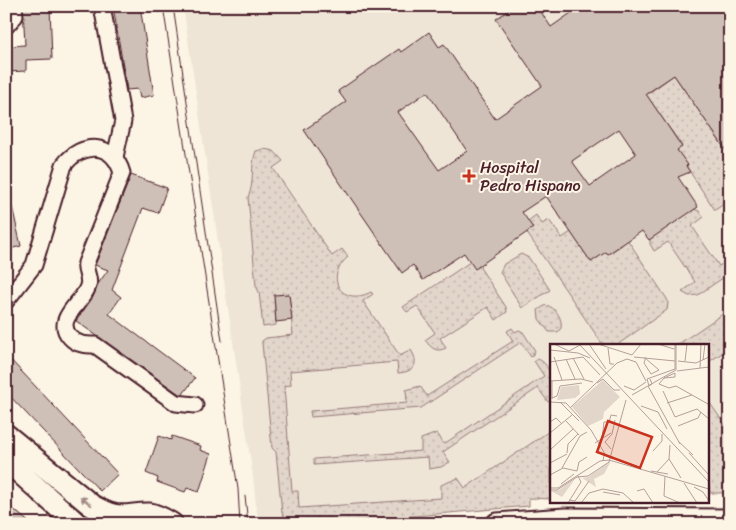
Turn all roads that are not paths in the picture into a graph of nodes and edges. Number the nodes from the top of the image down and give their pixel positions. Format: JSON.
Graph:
{"nodes":[{"id":1,"x":14,"y":6,"type":"edge"},
{"id":2,"x":102,"y":6,"type":"edge"},
{"id":3,"x":6,"y":26,"type":"edge"},
{"id":4,"x":115,"y":157,"type":"junction"},
{"id":5,"x":6,"y":302,"type":"edge"},
{"id":6,"x":195,"y":405,"type":"dead end"},
{"id":7,"x":6,"y":435,"type":"edge"},
{"id":8,"x":6,"y":460,"type":"edge"},
{"id":9,"x":123,"y":520,"type":"edge"},
{"id":10,"x":730,"y":520,"type":"edge"},
{"id":11,"x":77,"y":524,"type":"edge"},
{"id":12,"x":172,"y":524,"type":"edge"},
{"id":13,"x":497,"y":524,"type":"edge"}],
"edges":[{"from":1,"to":3,"type":"street"},
{"from":2,"to":4,"type":"street"},
{"from":4,"to":5,"type":"street"},
{"from":4,"to":6,"type":"street"},
{"from":9,"to":7,"type":"main road","one_way":true},
{"from":8,"to":11,"type":"main road"},
{"from":9,"to":12,"type":"main road"},
{"from":10,"to":13,"type":"main road"}]}
